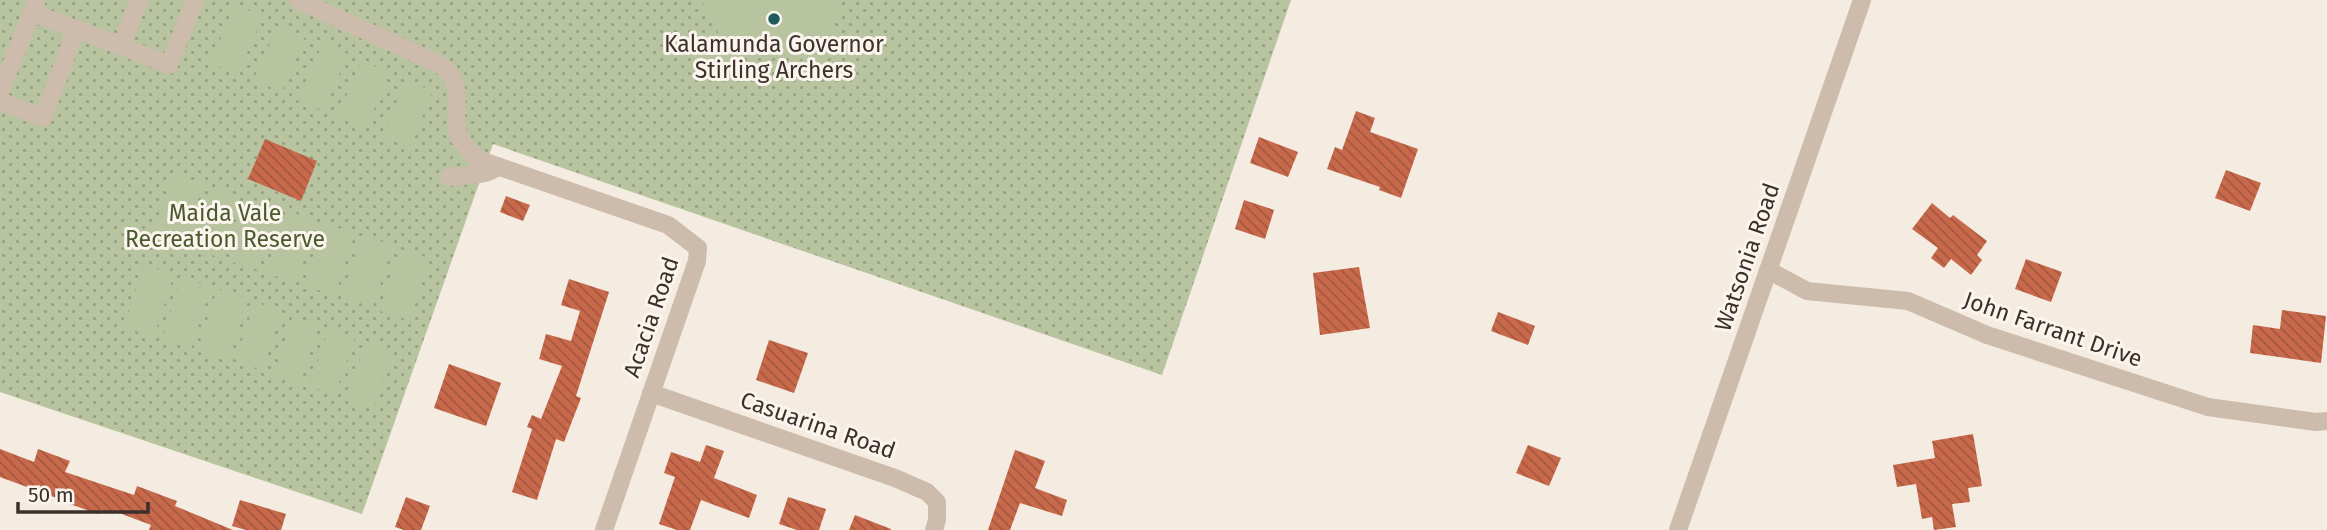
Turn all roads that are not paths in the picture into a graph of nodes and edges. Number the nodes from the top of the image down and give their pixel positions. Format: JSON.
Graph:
{"nodes":[{"id":1,"x":139,"y":0,"type":"edge"},
{"id":2,"x":195,"y":0,"type":"edge"},
{"id":3,"x":298,"y":0,"type":"edge"},
{"id":4,"x":1862,"y":0,"type":"edge"},
{"id":5,"x":35,"y":6,"type":"edge"},
{"id":6,"x":76,"y":29,"type":"junction"},
{"id":7,"x":121,"y":46,"type":"junction"},
{"id":8,"x":0,"y":92,"type":"edge"},
{"id":9,"x":0,"y":102,"type":"edge"},
{"id":10,"x":497,"y":166,"type":"junction"},
{"id":11,"x":449,"y":177,"type":"dead end"},
{"id":12,"x":1768,"y":270,"type":"junction"},
{"id":13,"x":651,"y":393,"type":"junction"},
{"id":14,"x":2327,"y":421,"type":"edge"},
{"id":15,"x":604,"y":530,"type":"edge"},
{"id":16,"x":934,"y":530,"type":"edge"},
{"id":17,"x":1678,"y":530,"type":"edge"}],
"edges":[{"from":1,"to":7,"type":"street"},
{"from":2,"to":7,"type":"street"},
{"from":3,"to":10,"type":"street"},
{"from":4,"to":12,"type":"street","name":"Watsonia Road"},
{"from":5,"to":6,"type":"street"},
{"from":5,"to":8,"type":"street"},
{"from":6,"to":7,"type":"street"},
{"from":6,"to":9,"type":"street"},
{"from":10,"to":11,"type":"street"},
{"from":10,"to":13,"type":"street","name":"Acacia Road"},
{"from":12,"to":14,"type":"street","name":"John Farrant Drive"},
{"from":12,"to":17,"type":"street","name":"Watsonia Road"},
{"from":13,"to":15,"type":"street","name":"Acacia Road"},
{"from":13,"to":16,"type":"street","name":"Casuarina Road"}]}
